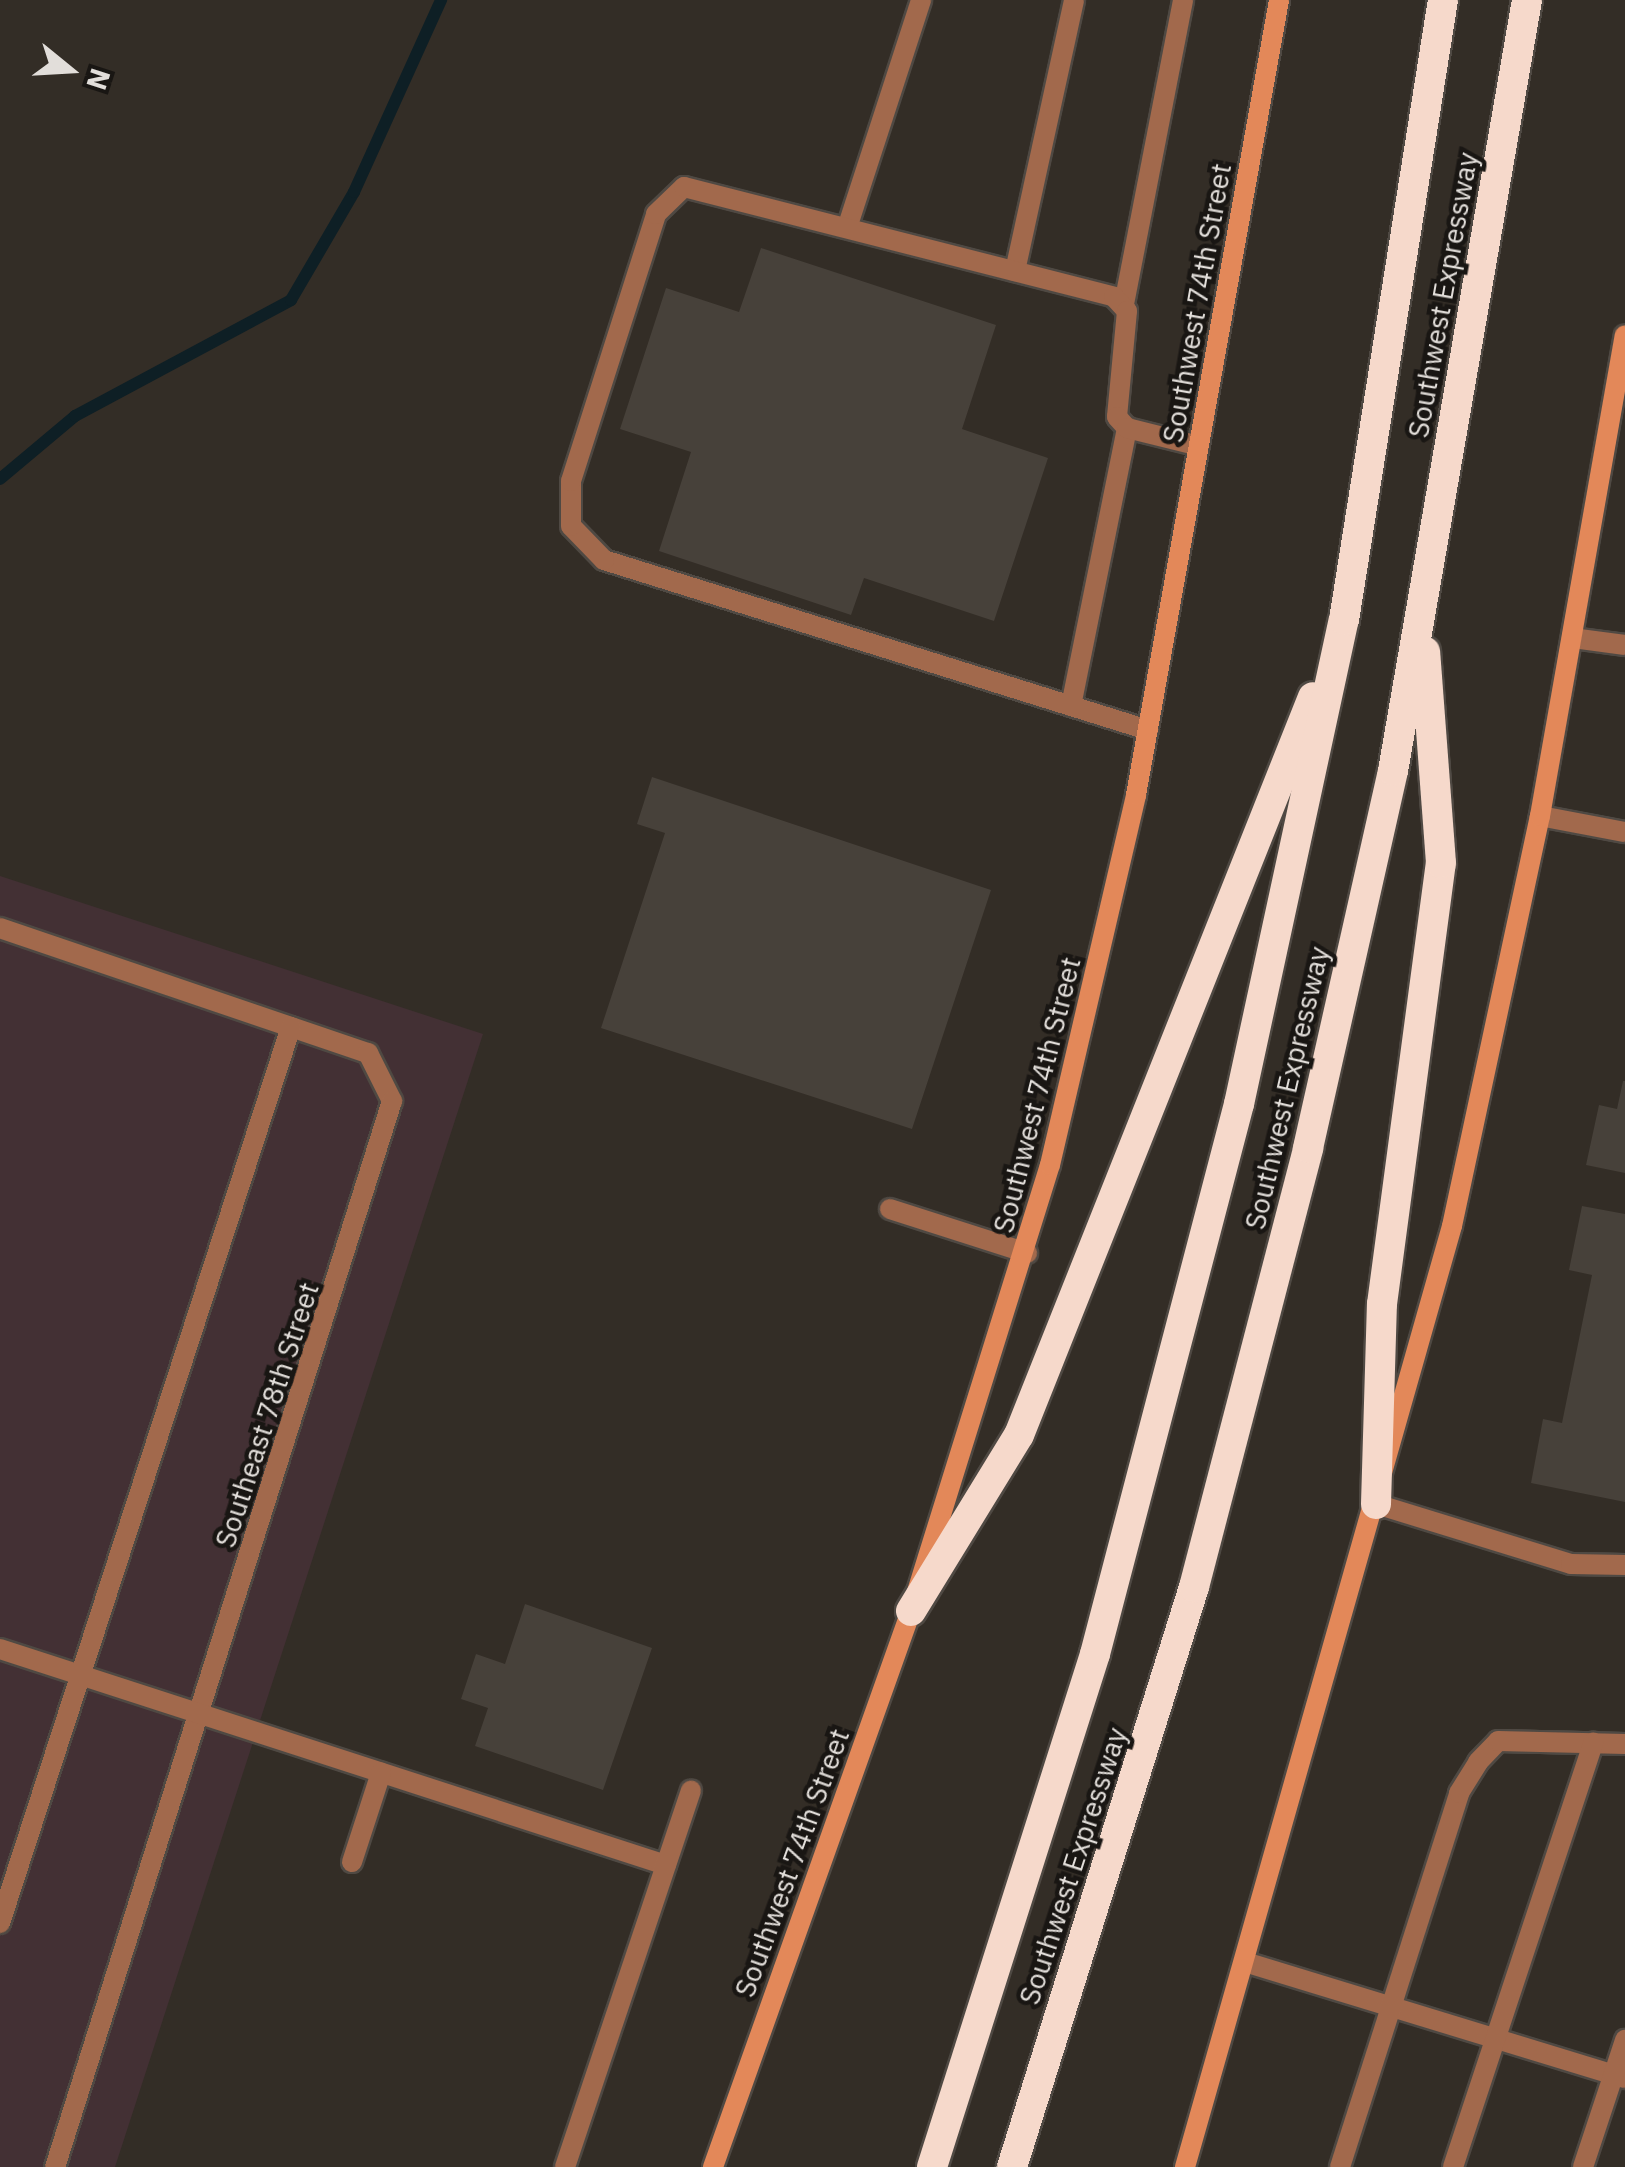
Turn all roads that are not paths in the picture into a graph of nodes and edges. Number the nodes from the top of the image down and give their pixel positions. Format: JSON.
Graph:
{"nodes":[{"id":1,"x":921,"y":0,"type":"edge"},
{"id":2,"x":1074,"y":0,"type":"edge"},
{"id":3,"x":1183,"y":0,"type":"edge"},
{"id":4,"x":1280,"y":0,"type":"edge"},
{"id":5,"x":1443,"y":0,"type":"edge"},
{"id":6,"x":1527,"y":0,"type":"edge"},
{"id":7,"x":848,"y":225,"type":"junction"},
{"id":8,"x":1015,"y":271,"type":"junction"},
{"id":9,"x":1124,"y":304,"type":"junction"},
{"id":10,"x":1625,"y":334,"type":"edge"},
{"id":11,"x":1127,"y":428,"type":"junction"},
{"id":12,"x":1199,"y":446,"type":"junction"},
{"id":13,"x":1422,"y":606,"type":"junction"},
{"id":14,"x":1344,"y":620,"type":"junction"},
{"id":15,"x":1572,"y":638,"type":"junction"},
{"id":16,"x":1625,"y":644,"type":"edge"},
{"id":17,"x":1071,"y":706,"type":"junction"},
{"id":18,"x":1148,"y":730,"type":"junction"},
{"id":19,"x":1540,"y":816,"type":"junction"},
{"id":20,"x":1625,"y":832,"type":"edge"},
{"id":21,"x":0,"y":928,"type":"edge"},
{"id":22,"x":291,"y":1027,"type":"junction"},
{"id":23,"x":890,"y":1209,"type":"dead end"},
{"id":24,"x":1027,"y":1253,"type":"junction"},
{"id":25,"x":1376,"y":1504,"type":"junction"},
{"id":26,"x":1625,"y":1565,"type":"edge"},
{"id":27,"x":911,"y":1610,"type":"junction"},
{"id":28,"x":0,"y":1649,"type":"edge"},
{"id":29,"x":79,"y":1675,"type":"junction"},
{"id":30,"x":200,"y":1714,"type":"junction"},
{"id":31,"x":1593,"y":1743,"type":"junction"},
{"id":32,"x":1625,"y":1744,"type":"edge"},
{"id":33,"x":381,"y":1773,"type":"junction"},
{"id":34,"x":691,"y":1791,"type":"dead end"},
{"id":35,"x":352,"y":1862,"type":"dead end"},
{"id":36,"x":666,"y":1865,"type":"junction"},
{"id":37,"x":0,"y":1923,"type":"edge"},
{"id":38,"x":1244,"y":1962,"type":"junction"},
{"id":39,"x":1394,"y":2007,"type":"junction"},
{"id":40,"x":1497,"y":2038,"type":"junction"},
{"id":41,"x":1625,"y":2040,"type":"edge"},
{"id":42,"x":1620,"y":2073,"type":"edge"},
{"id":43,"x":55,"y":2167,"type":"edge"},
{"id":44,"x":565,"y":2167,"type":"edge"},
{"id":45,"x":713,"y":2167,"type":"edge"},
{"id":46,"x":932,"y":2167,"type":"edge"},
{"id":47,"x":1012,"y":2167,"type":"edge"},
{"id":48,"x":1186,"y":2167,"type":"edge"},
{"id":49,"x":1340,"y":2167,"type":"edge"},
{"id":50,"x":1453,"y":2167,"type":"edge"},
{"id":51,"x":1583,"y":2167,"type":"edge"}],
"edges":[{"from":1,"to":7,"type":"lane"},
{"from":2,"to":8,"type":"lane"},
{"from":3,"to":9,"type":"lane"},
{"from":4,"to":12,"type":"main road","name":"Southwest 74th Street"},
{"from":5,"to":14,"type":"highway","name":"Southwest Expressway"},
{"from":6,"to":13,"type":"highway","name":"Southwest Expressway"},
{"from":7,"to":8,"type":"lane"},
{"from":7,"to":17,"type":"lane"},
{"from":8,"to":9,"type":"lane"},
{"from":9,"to":11,"type":"lane"},
{"from":10,"to":15,"type":"main road"},
{"from":11,"to":12,"type":"lane"},
{"from":11,"to":17,"type":"lane"},
{"from":12,"to":18,"type":"main road","name":"Southwest 74th Street"},
{"from":13,"to":25,"type":"highway"},
{"from":13,"to":47,"type":"highway","name":"Southwest Expressway"},
{"from":14,"to":27,"type":"highway"},
{"from":14,"to":46,"type":"highway","name":"Southwest Expressway"},
{"from":15,"to":16,"type":"lane"},
{"from":15,"to":19,"type":"main road"},
{"from":17,"to":18,"type":"lane"},
{"from":18,"to":24,"type":"main road","name":"Southwest 74th Street"},
{"from":19,"to":20,"type":"lane"},
{"from":19,"to":25,"type":"main road"},
{"from":21,"to":22,"type":"lane","name":"Southeast 78th Street"},
{"from":22,"to":29,"type":"lane"},
{"from":22,"to":30,"type":"lane","name":"Southeast 78th Street"},
{"from":23,"to":24,"type":"lane"},
{"from":24,"to":27,"type":"main road","name":"Southwest 74th Street"},
{"from":25,"to":26,"type":"lane"},
{"from":25,"to":38,"type":"main road"},
{"from":27,"to":45,"type":"main road","name":"Southwest 74th Street"},
{"from":28,"to":29,"type":"lane"},
{"from":29,"to":30,"type":"lane"},
{"from":29,"to":37,"type":"lane"},
{"from":30,"to":33,"type":"lane"},
{"from":30,"to":43,"type":"lane","name":"Southeast 78th Street"},
{"from":31,"to":32,"type":"lane"},
{"from":31,"to":39,"type":"lane"},
{"from":31,"to":40,"type":"lane"},
{"from":33,"to":35,"type":"lane"},
{"from":33,"to":36,"type":"lane"},
{"from":34,"to":36,"type":"lane"},
{"from":36,"to":44,"type":"lane"},
{"from":38,"to":39,"type":"lane"},
{"from":38,"to":48,"type":"main road"},
{"from":39,"to":40,"type":"lane"},
{"from":39,"to":49,"type":"lane"},
{"from":40,"to":42,"type":"lane"},
{"from":40,"to":50,"type":"lane"},
{"from":41,"to":42,"type":"lane"},
{"from":42,"to":51,"type":"lane"}]}
